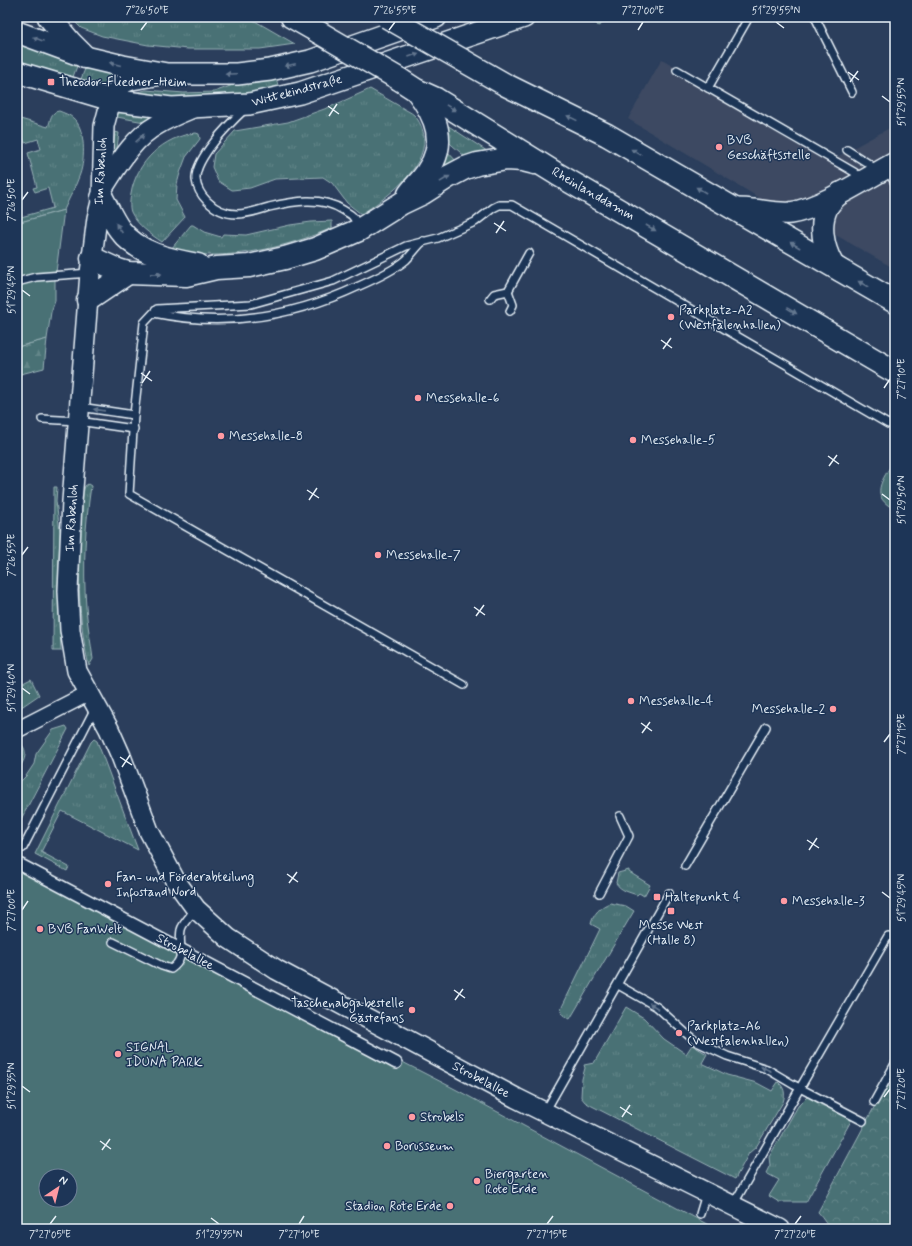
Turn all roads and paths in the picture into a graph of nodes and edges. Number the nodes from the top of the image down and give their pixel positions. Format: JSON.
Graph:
{"nodes":[{"id":1,"x":49,"y":17,"type":"edge"},
{"id":2,"x":292,"y":17,"type":"edge"},
{"id":3,"x":387,"y":17,"type":"edge"},
{"id":4,"x":436,"y":17,"type":"edge"},
{"id":5,"x":524,"y":17,"type":"edge"},
{"id":6,"x":749,"y":17,"type":"edge"},
{"id":7,"x":815,"y":17,"type":"edge"},
{"id":8,"x":17,"y":32,"type":"edge"},
{"id":9,"x":85,"y":57,"type":"junction"},
{"id":10,"x":677,"y":70,"type":"dead end"},
{"id":11,"x":18,"y":72,"type":"edge"},
{"id":12,"x":167,"y":74,"type":"junction"},
{"id":13,"x":408,"y":84,"type":"junction"},
{"id":14,"x":708,"y":88,"type":"junction"},
{"id":15,"x":852,"y":92,"type":"dead end"},
{"id":16,"x":111,"y":100,"type":"junction"},
{"id":17,"x":249,"y":104,"type":"junction"},
{"id":18,"x":193,"y":108,"type":"junction"},
{"id":19,"x":847,"y":150,"type":"dead end"},
{"id":20,"x":550,"y":169,"type":"junction"},
{"id":21,"x":883,"y":173,"type":"edge"},
{"id":22,"x":102,"y":193,"type":"junction"},
{"id":23,"x":840,"y":193,"type":"junction"},
{"id":24,"x":402,"y":203,"type":"junction"},
{"id":25,"x":734,"y":209,"type":"junction"},
{"id":26,"x":359,"y":230,"type":"junction"},
{"id":27,"x":423,"y":242,"type":"junction"},
{"id":28,"x":529,"y":253,"type":"dead end"},
{"id":29,"x":169,"y":260,"type":"junction"},
{"id":30,"x":91,"y":265,"type":"junction"},
{"id":31,"x":216,"y":268,"type":"junction"},
{"id":32,"x":841,"y":271,"type":"junction"},
{"id":33,"x":128,"y":273,"type":"junction"},
{"id":34,"x":17,"y":282,"type":"edge"},
{"id":35,"x":508,"y":291,"type":"junction"},
{"id":36,"x":490,"y":299,"type":"dead end"},
{"id":37,"x":88,"y":300,"type":"junction"},
{"id":38,"x":895,"y":302,"type":"edge"},
{"id":39,"x":510,"y":311,"type":"dead end"},
{"id":40,"x":154,"y":312,"type":"junction"},
{"id":41,"x":895,"y":372,"type":"edge"},
{"id":42,"x":79,"y":414,"type":"junction"},
{"id":43,"x":134,"y":415,"type":"junction"},
{"id":44,"x":42,"y":419,"type":"dead end"},
{"id":45,"x":895,"y":423,"type":"edge"},
{"id":46,"x":134,"y":429,"type":"junction"},
{"id":47,"x":464,"y":685,"type":"dead end"},
{"id":48,"x":92,"y":700,"type":"junction"},
{"id":49,"x":766,"y":727,"type":"dead end"},
{"id":50,"x":17,"y":730,"type":"edge"},
{"id":51,"x":620,"y":816,"type":"dead end"},
{"id":52,"x":23,"y":848,"type":"dead end"},
{"id":53,"x":17,"y":863,"type":"edge"},
{"id":54,"x":685,"y":866,"type":"dead end"},
{"id":55,"x":599,"y":893,"type":"dead end"},
{"id":56,"x":669,"y":893,"type":"dead end"},
{"id":57,"x":196,"y":909,"type":"junction"},
{"id":58,"x":895,"y":937,"type":"edge"},
{"id":59,"x":113,"y":942,"type":"dead end"},
{"id":60,"x":181,"y":950,"type":"junction"},
{"id":61,"x":618,"y":985,"type":"junction"},
{"id":62,"x":396,"y":1063,"type":"dead end"},
{"id":63,"x":895,"y":1064,"type":"edge"},
{"id":64,"x":892,"y":1075,"type":"edge"},
{"id":65,"x":800,"y":1088,"type":"junction"},
{"id":66,"x":874,"y":1102,"type":"dead end"},
{"id":67,"x":544,"y":1113,"type":"junction"},
{"id":68,"x":863,"y":1121,"type":"dead end"},
{"id":69,"x":707,"y":1192,"type":"junction"},
{"id":70,"x":733,"y":1205,"type":"junction"},
{"id":71,"x":700,"y":1214,"type":"dead end"},
{"id":72,"x":780,"y":1229,"type":"edge"}],
"edges":[{"from":1,"to":9,"type":"main road"},
{"from":2,"to":13,"type":"main road","name":"Rheinlanddamm","bridge":true},
{"from":25,"to":3,"type":"main road","one_way":true,"bridge":true},
{"from":4,"to":12,"type":"main road","name":"Wittekindstraße","one_way":true},
{"from":17,"to":5,"type":"main road","name":"Wittekindstraße","one_way":true},
{"from":6,"to":14,"type":"lane"},
{"from":7,"to":15,"type":"lane"},
{"from":9,"to":8,"type":"main road","name":"Wittekindstraße","one_way":true},
{"from":12,"to":9,"type":"main road","name":"Wittekindstraße","one_way":true},
{"from":10,"to":14,"type":"lane"},
{"from":11,"to":16,"type":"main road","name":"Wittekindstraße"},
{"from":12,"to":16,"type":"street","name":"Im Rabenloh"},
{"from":13,"to":20,"type":"main road","name":"Rheinlanddamm","one_way":true},
{"from":13,"to":24,"type":"main road"},
{"from":14,"to":21,"type":"lane"},
{"from":16,"to":18,"type":"main road","name":"Wittekindstraße"},
{"from":16,"to":22,"type":"street","name":"Im Rabenloh"},
{"from":17,"to":18,"type":"main road","name":"Wittekindstraße"},
{"from":17,"to":26,"type":"lane"},
{"from":22,"to":18,"type":"street","one_way":true},
{"from":19,"to":21,"type":"lane"},
{"from":24,"to":20,"type":"main road","one_way":true},
{"from":20,"to":41,"type":"main road","name":"Rheinlanddamm","one_way":true},
{"from":21,"to":23,"type":"main road"},
{"from":29,"to":22,"type":"main road","one_way":true},
{"from":22,"to":30,"type":"street","name":"Im Rabenloh"},
{"from":23,"to":25,"type":"main road"},
{"from":23,"to":32,"type":"main road"},
{"from":24,"to":26,"type":"main road"},
{"from":32,"to":25,"type":"main road","one_way":true},
{"from":26,"to":31,"type":"main road"},
{"from":27,"to":40,"type":"lane"},
{"from":27,"to":40,"type":"lane"},
{"from":27,"to":45,"type":"lane"},
{"from":28,"to":35,"type":"lane"},
{"from":29,"to":30,"type":"main road"},
{"from":29,"to":31,"type":"main road"},
{"from":30,"to":33,"type":"main road"},
{"from":30,"to":34,"type":"lane"},
{"from":30,"to":37,"type":"street","name":"Im Rabenloh"},
{"from":33,"to":31,"type":"main road","one_way":true},
{"from":38,"to":32,"type":"main road","one_way":true},
{"from":33,"to":37,"type":"main road"},
{"from":35,"to":36,"type":"lane"},
{"from":35,"to":39,"type":"lane"},
{"from":37,"to":42,"type":"street","name":"Im Rabenloh"},
{"from":40,"to":43,"type":"lane"},
{"from":43,"to":42,"type":"lane","one_way":true},
{"from":42,"to":44,"type":"lane"},
{"from":42,"to":46,"type":"lane"},
{"from":42,"to":48,"type":"street","name":"Im Rabenloh"},
{"from":43,"to":46,"type":"lane"},
{"from":46,"to":47,"type":"lane"},
{"from":48,"to":50,"type":"street"},
{"from":48,"to":52,"type":"lane"},
{"from":48,"to":57,"type":"street","name":"Im Rabenloh"},
{"from":49,"to":54,"type":"lane"},
{"from":51,"to":55,"type":"lane"},
{"from":53,"to":60,"type":"street","name":"Strobelallee"},
{"from":56,"to":61,"type":"lane"},
{"from":57,"to":60,"type":"lane"},
{"from":57,"to":67,"type":"street","name":"Strobelallee"},
{"from":58,"to":65,"type":"lane"},
{"from":59,"to":60,"type":"lane"},
{"from":60,"to":62,"type":"street","name":"Strobelallee"},
{"from":65,"to":61,"type":"lane","one_way":true},
{"from":61,"to":67,"type":"lane"},
{"from":63,"to":64,"type":"lane"},
{"from":64,"to":66,"type":"lane"},
{"from":65,"to":68,"type":"lane"},
{"from":65,"to":70,"type":"lane"},
{"from":67,"to":69,"type":"street","name":"Strobelallee"},
{"from":69,"to":70,"type":"street","name":"Strobelallee"},
{"from":69,"to":71,"type":"lane"},
{"from":70,"to":72,"type":"street","name":"Strobelallee"}]}
